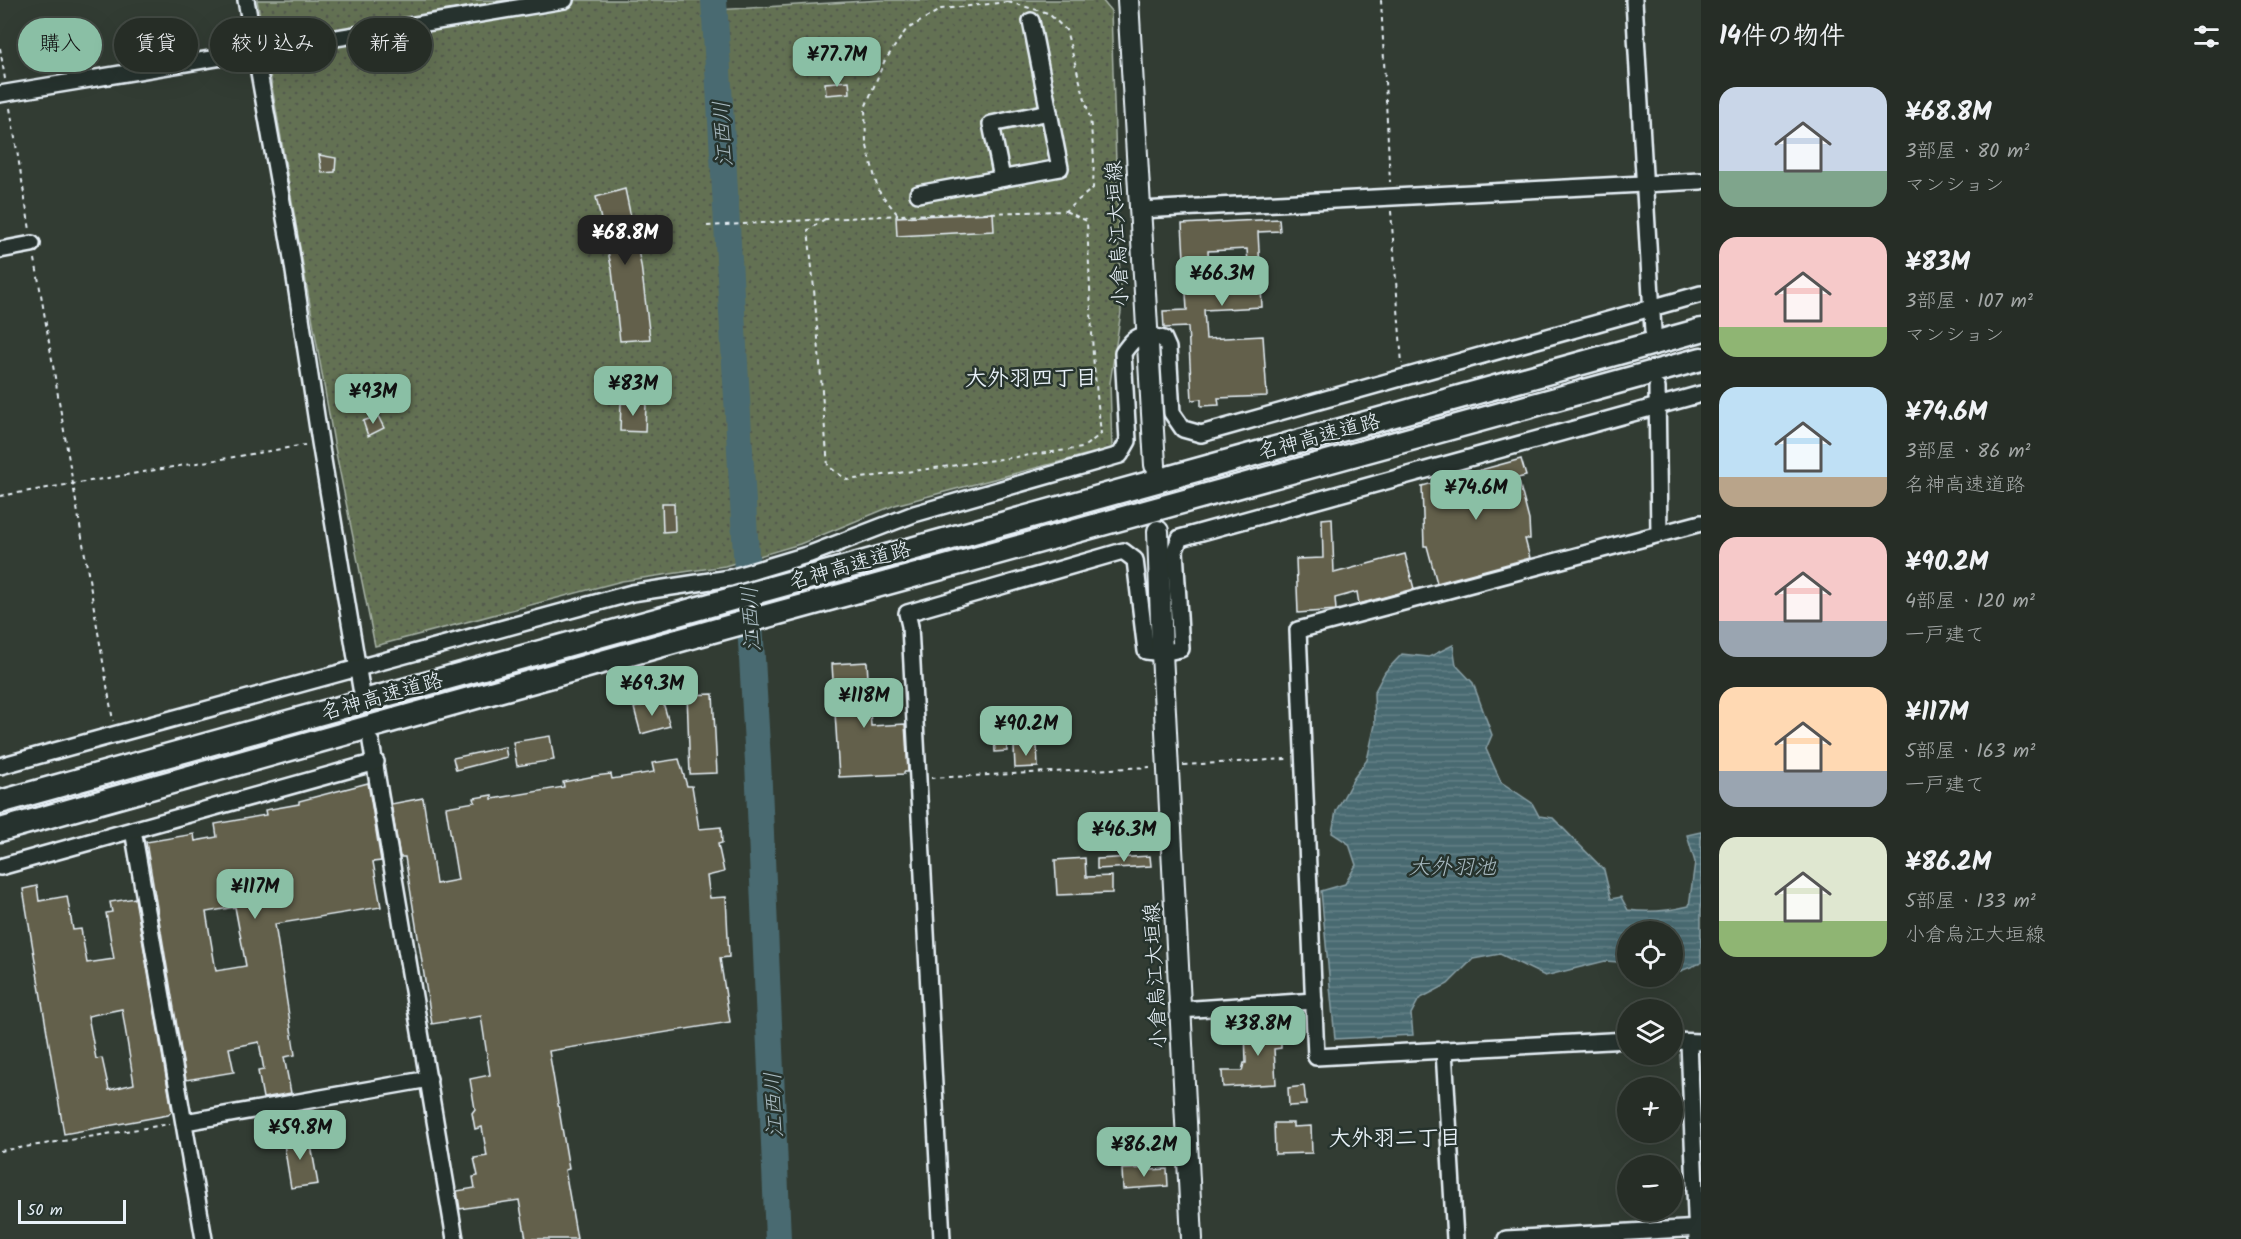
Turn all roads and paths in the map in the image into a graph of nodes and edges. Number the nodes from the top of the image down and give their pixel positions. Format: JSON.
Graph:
{"nodes":[{"id":1,"x":246,"y":0,"type":"edge"},
{"id":2,"x":565,"y":0,"type":"edge"},
{"id":3,"x":1128,"y":0,"type":"edge"},
{"id":4,"x":1634,"y":0,"type":"edge"},
{"id":5,"x":249,"y":18,"type":"edge"},
{"id":6,"x":1031,"y":21,"type":"dead end"},
{"id":7,"x":336,"y":38,"type":"edge"},
{"id":8,"x":0,"y":48,"type":"edge"},
{"id":9,"x":210,"y":59,"type":"edge"},
{"id":10,"x":259,"y":72,"type":"edge"},
{"id":11,"x":4,"y":93,"type":"edge"},
{"id":12,"x":1049,"y":112,"type":"junction"},
{"id":13,"x":1002,"y":178,"type":"junction"},
{"id":14,"x":1701,"y":181,"type":"edge"},
{"id":15,"x":1644,"y":185,"type":"junction"},
{"id":16,"x":918,"y":194,"type":"dead end"},
{"id":17,"x":1140,"y":210,"type":"junction"},
{"id":18,"x":1065,"y":211,"type":"dead end"},
{"id":19,"x":898,"y":215,"type":"dead end"},
{"id":20,"x":825,"y":219,"type":"junction"},
{"id":21,"x":707,"y":226,"type":"dead end"},
{"id":22,"x":32,"y":244,"type":"junction"},
{"id":23,"x":0,"y":250,"type":"edge"},
{"id":24,"x":1701,"y":294,"type":"edge"},
{"id":25,"x":1650,"y":310,"type":"junction"},
{"id":26,"x":1701,"y":330,"type":"edge"},
{"id":27,"x":1653,"y":331,"type":"dead end"},
{"id":28,"x":1146,"y":334,"type":"junction"},
{"id":29,"x":1701,"y":359,"type":"edge"},
{"id":30,"x":1657,"y":388,"type":"dead end"},
{"id":31,"x":1701,"y":394,"type":"edge"},
{"id":32,"x":1657,"y":406,"type":"junction"},
{"id":33,"x":320,"y":442,"type":"junction"},
{"id":34,"x":1155,"y":465,"type":"dead end"},
{"id":35,"x":72,"y":484,"type":"junction"},
{"id":36,"x":0,"y":496,"type":"edge"},
{"id":37,"x":1701,"y":523,"type":"edge"},
{"id":38,"x":1158,"y":531,"type":"dead end"},
{"id":39,"x":1659,"y":534,"type":"junction"},
{"id":40,"x":815,"y":564,"type":"junction"},
{"id":41,"x":1162,"y":653,"type":"junction"},
{"id":42,"x":359,"y":669,"type":"junction"},
{"id":43,"x":361,"y":688,"type":"dead end"},
{"id":44,"x":116,"y":735,"type":"junction"},
{"id":45,"x":371,"y":742,"type":"dead end"},
{"id":46,"x":1304,"y":758,"type":"junction"},
{"id":47,"x":376,"y":762,"type":"junction"},
{"id":48,"x":0,"y":766,"type":"edge"},
{"id":49,"x":1168,"y":766,"type":"junction"},
{"id":50,"x":920,"y":779,"type":"junction"},
{"id":51,"x":0,"y":802,"type":"edge"},
{"id":52,"x":0,"y":830,"type":"edge"},
{"id":53,"x":133,"y":830,"type":"junction"},
{"id":54,"x":0,"y":867,"type":"edge"},
{"id":55,"x":1314,"y":1001,"type":"junction"},
{"id":56,"x":1180,"y":1010,"type":"junction"},
{"id":57,"x":1617,"y":1041,"type":"edge"},
{"id":58,"x":1695,"y":1042,"type":"edge"},
{"id":59,"x":1444,"y":1050,"type":"junction"},
{"id":60,"x":429,"y":1079,"type":"junction"},
{"id":61,"x":185,"y":1122,"type":"junction"},
{"id":62,"x":0,"y":1151,"type":"edge"},
{"id":63,"x":1698,"y":1232,"type":"edge"},
{"id":64,"x":204,"y":1239,"type":"edge"},
{"id":65,"x":456,"y":1239,"type":"edge"},
{"id":66,"x":942,"y":1239,"type":"edge"},
{"id":67,"x":1192,"y":1239,"type":"edge"},
{"id":68,"x":1455,"y":1239,"type":"edge"},
{"id":69,"x":1506,"y":1239,"type":"edge"}],
"edges":[{"from":1,"to":5,"type":"street"},
{"from":2,"to":7,"type":"street"},
{"from":3,"to":17,"type":"main road","name":"小倉烏江大垣線"},
{"from":4,"to":15,"type":"street"},
{"from":6,"to":12,"type":"street"},
{"from":8,"to":11,"type":"path"},
{"from":9,"to":11,"type":"street"},
{"from":10,"to":33,"type":"street"},
{"from":11,"to":22,"type":"path"},
{"from":12,"to":13,"type":"street"},
{"from":12,"to":13,"type":"street"},
{"from":13,"to":16,"type":"street"},
{"from":14,"to":15,"type":"street"},
{"from":15,"to":17,"type":"street"},
{"from":15,"to":25,"type":"street"},
{"from":17,"to":28,"type":"main road","name":"小倉烏江大垣線"},
{"from":18,"to":20,"type":"path"},
{"from":19,"to":20,"type":"path"},
{"from":20,"to":21,"type":"path"},
{"from":22,"to":23,"type":"street"},
{"from":22,"to":35,"type":"path"},
{"from":24,"to":25,"type":"street"},
{"from":25,"to":27,"type":"street"},
{"from":25,"to":28,"type":"street"},
{"from":26,"to":40,"type":"highway","name":"名神高速道路"},
{"from":28,"to":34,"type":"main road","name":"小倉烏江大垣線"},
{"from":28,"to":40,"type":"street"},
{"from":29,"to":52,"type":"highway","name":"名神高速道路"},
{"from":30,"to":32,"type":"street"},
{"from":31,"to":32,"type":"street"},
{"from":32,"to":39,"type":"street"},
{"from":32,"to":41,"type":"street"},
{"from":33,"to":35,"type":"path"},
{"from":33,"to":42,"type":"street"},
{"from":35,"to":36,"type":"path"},
{"from":35,"to":44,"type":"path"},
{"from":37,"to":39,"type":"street"},
{"from":38,"to":41,"type":"main road","name":"小倉烏江大垣線"},
{"from":39,"to":46,"type":"street"},
{"from":40,"to":42,"type":"street"},
{"from":40,"to":51,"type":"highway","name":"名神高速道路"},
{"from":41,"to":49,"type":"main road","name":"小倉烏江大垣線"},
{"from":41,"to":50,"type":"street"},
{"from":42,"to":43,"type":"street"},
{"from":42,"to":44,"type":"street"},
{"from":44,"to":48,"type":"street"},
{"from":45,"to":47,"type":"street"},
{"from":46,"to":49,"type":"path"},
{"from":46,"to":55,"type":"street"},
{"from":47,"to":53,"type":"street"},
{"from":47,"to":60,"type":"street"},
{"from":49,"to":50,"type":"path"},
{"from":49,"to":56,"type":"main road","name":"小倉烏江大垣線"},
{"from":50,"to":66,"type":"street"},
{"from":53,"to":54,"type":"street"},
{"from":53,"to":61,"type":"street"},
{"from":55,"to":56,"type":"street"},
{"from":55,"to":59,"type":"street"},
{"from":56,"to":67,"type":"main road","name":"小倉烏江大垣線"},
{"from":57,"to":59,"type":"street"},
{"from":58,"to":63,"type":"street"},
{"from":59,"to":68,"type":"street"},
{"from":60,"to":61,"type":"street"},
{"from":60,"to":65,"type":"street"},
{"from":61,"to":62,"type":"path"},
{"from":61,"to":64,"type":"street"},
{"from":63,"to":69,"type":"street"}]}
